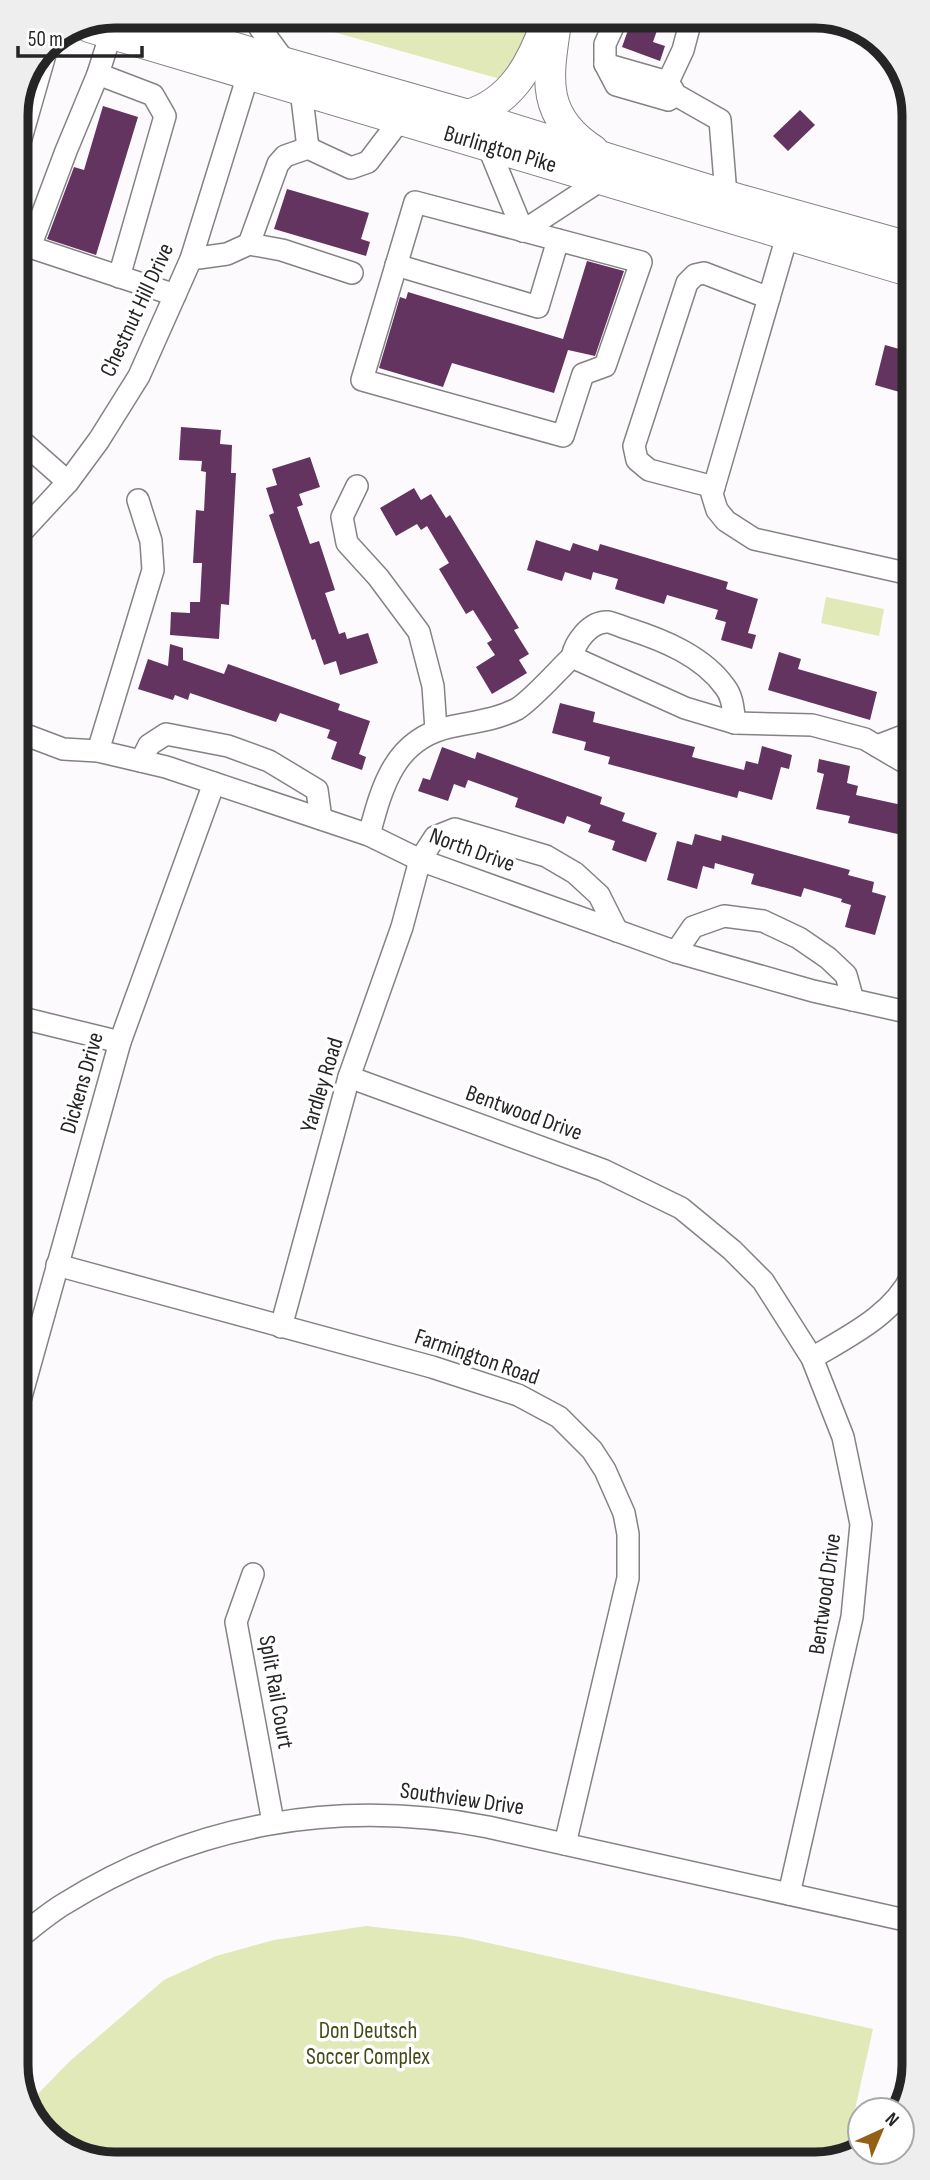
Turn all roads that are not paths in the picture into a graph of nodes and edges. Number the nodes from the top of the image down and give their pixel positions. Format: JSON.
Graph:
{"nodes":[{"id":1,"x":118,"y":28,"type":"edge"},
{"id":2,"x":133,"y":28,"type":"edge"},
{"id":3,"x":206,"y":28,"type":"edge"},
{"id":4,"x":260,"y":28,"type":"edge"},
{"id":5,"x":545,"y":28,"type":"edge"},
{"id":6,"x":555,"y":28,"type":"edge"},
{"id":7,"x":612,"y":28,"type":"edge"},
{"id":8,"x":689,"y":28,"type":"edge"},
{"id":9,"x":109,"y":29,"type":"edge"},
{"id":10,"x":195,"y":36,"type":"junction"},
{"id":11,"x":286,"y":63,"type":"junction"},
{"id":12,"x":98,"y":74,"type":"junction"},
{"id":13,"x":248,"y":75,"type":"junction"},
{"id":14,"x":38,"y":77,"type":"edge"},
{"id":15,"x":672,"y":88,"type":"junction"},
{"id":16,"x":301,"y":90,"type":"junction"},
{"id":17,"x":28,"y":112,"type":"edge"},
{"id":18,"x":468,"y":115,"type":"junction"},
{"id":19,"x":400,"y":120,"type":"junction"},
{"id":20,"x":488,"y":146,"type":"junction"},
{"id":21,"x":308,"y":148,"type":"junction"},
{"id":22,"x":605,"y":170,"type":"junction"},
{"id":23,"x":726,"y":195,"type":"junction"},
{"id":24,"x":523,"y":231,"type":"junction"},
{"id":25,"x":28,"y":233,"type":"edge"},
{"id":26,"x":787,"y":236,"type":"junction"},
{"id":27,"x":558,"y":240,"type":"junction"},
{"id":28,"x":249,"y":244,"type":"junction"},
{"id":29,"x":902,"y":245,"type":"edge"},
{"id":30,"x":28,"y":246,"type":"edge"},
{"id":31,"x":191,"y":259,"type":"junction"},
{"id":32,"x":396,"y":265,"type":"junction"},
{"id":33,"x":902,"y":269,"type":"edge"},
{"id":34,"x":352,"y":273,"type":"dead end"},
{"id":35,"x":119,"y":277,"type":"junction"},
{"id":36,"x":175,"y":295,"type":"junction"},
{"id":37,"x":769,"y":298,"type":"junction"},
{"id":38,"x":28,"y":447,"type":"edge"},
{"id":39,"x":68,"y":482,"type":"junction"},
{"id":40,"x":357,"y":486,"type":"dead end"},
{"id":41,"x":714,"y":487,"type":"junction"},
{"id":42,"x":138,"y":499,"type":"dead end"},
{"id":43,"x":28,"y":525,"type":"edge"},
{"id":44,"x":902,"y":573,"type":"edge"},
{"id":45,"x":572,"y":657,"type":"junction"},
{"id":46,"x":736,"y":723,"type":"junction"},
{"id":47,"x":436,"y":730,"type":"junction"},
{"id":48,"x":28,"y":736,"type":"edge"},
{"id":49,"x":902,"y":736,"type":"edge"},
{"id":50,"x":877,"y":746,"type":"junction"},
{"id":51,"x":99,"y":751,"type":"junction"},
{"id":52,"x":141,"y":761,"type":"junction"},
{"id":53,"x":902,"y":761,"type":"edge"},
{"id":54,"x":214,"y":783,"type":"junction"},
{"id":55,"x":321,"y":819,"type":"junction"},
{"id":56,"x":369,"y":835,"type":"junction"},
{"id":57,"x":421,"y":860,"type":"junction"},
{"id":58,"x":617,"y":931,"type":"junction"},
{"id":59,"x":676,"y":952,"type":"junction"},
{"id":60,"x":853,"y":1000,"type":"junction"},
{"id":61,"x":902,"y":1008,"type":"edge"},
{"id":62,"x":28,"y":1019,"type":"edge"},
{"id":63,"x":120,"y":1042,"type":"junction"},
{"id":64,"x":349,"y":1077,"type":"junction"},
{"id":65,"x":57,"y":1265,"type":"junction"},
{"id":66,"x":902,"y":1292,"type":"edge"},
{"id":67,"x":281,"y":1327,"type":"junction"},
{"id":68,"x":812,"y":1358,"type":"junction"},
{"id":69,"x":28,"y":1371,"type":"edge"},
{"id":70,"x":253,"y":1574,"type":"dead end"},
{"id":71,"x":273,"y":1822,"type":"junction"},
{"id":72,"x":565,"y":1844,"type":"junction"},
{"id":73,"x":789,"y":1894,"type":"junction"},
{"id":74,"x":902,"y":1919,"type":"edge"},
{"id":75,"x":28,"y":1931,"type":"edge"}],
"edges":[{"from":1,"to":13,"type":"highway","name":"Burlington Pike"},
{"from":2,"to":10,"type":"highway","name":"Burlington Pike"},
{"from":3,"to":10,"type":"street"},
{"from":4,"to":11,"type":"street"},
{"from":5,"to":18,"type":"highway"},
{"from":6,"to":22,"type":"highway"},
{"from":7,"to":15,"type":"street"},
{"from":8,"to":15,"type":"street"},
{"from":9,"to":12,"type":"street"},
{"from":10,"to":11,"type":"highway","name":"Burlington Pike"},
{"from":11,"to":18,"type":"highway","name":"Burlington Pike"},
{"from":12,"to":25,"type":"street"},
{"from":12,"to":35,"type":"street"},
{"from":13,"to":16,"type":"highway","name":"Burlington Pike"},
{"from":13,"to":31,"type":"street","name":"Chestnut Hill Drive"},
{"from":14,"to":17,"type":"street"},
{"from":15,"to":23,"type":"street"},
{"from":16,"to":19,"type":"highway","name":"Burlington Pike"},
{"from":16,"to":21,"type":"street"},
{"from":18,"to":22,"type":"highway","name":"Burlington Pike"},
{"from":19,"to":20,"type":"highway","name":"Burlington Pike"},
{"from":19,"to":21,"type":"street"},
{"from":20,"to":22,"type":"highway","name":"Burlington Pike"},
{"from":20,"to":24,"type":"street"},
{"from":21,"to":28,"type":"street"},
{"from":22,"to":23,"type":"highway","name":"Burlington Pike"},
{"from":22,"to":24,"type":"street"},
{"from":22,"to":26,"type":"highway","name":"Burlington Pike"},
{"from":23,"to":29,"type":"highway","name":"Burlington Pike"},
{"from":24,"to":27,"type":"street"},
{"from":24,"to":32,"type":"street"},
{"from":26,"to":33,"type":"highway","name":"Burlington Pike"},
{"from":26,"to":37,"type":"street"},
{"from":27,"to":32,"type":"street"},
{"from":27,"to":32,"type":"street"},
{"from":28,"to":31,"type":"street"},
{"from":28,"to":34,"type":"street"},
{"from":30,"to":35,"type":"street"},
{"from":31,"to":36,"type":"street","name":"Chestnut Hill Drive"},
{"from":35,"to":36,"type":"street"},
{"from":36,"to":39,"type":"street","name":"Chestnut Hill Drive"},
{"from":37,"to":41,"type":"street"},
{"from":37,"to":41,"type":"street"},
{"from":38,"to":39,"type":"street"},
{"from":39,"to":43,"type":"street","name":"Chestnut Hill Drive"},
{"from":40,"to":47,"type":"street"},
{"from":41,"to":44,"type":"street"},
{"from":42,"to":51,"type":"street"},
{"from":45,"to":46,"type":"street"},
{"from":45,"to":46,"type":"street"},
{"from":45,"to":47,"type":"street"},
{"from":46,"to":50,"type":"street"},
{"from":47,"to":56,"type":"street"},
{"from":48,"to":51,"type":"street","name":"North Drive"},
{"from":49,"to":50,"type":"street"},
{"from":50,"to":53,"type":"street"},
{"from":51,"to":52,"type":"street","name":"North Drive"},
{"from":52,"to":54,"type":"street","name":"North Drive"},
{"from":52,"to":55,"type":"street"},
{"from":54,"to":55,"type":"street","name":"North Drive"},
{"from":54,"to":63,"type":"street","name":"Dickens Drive"},
{"from":55,"to":56,"type":"street","name":"North Drive"},
{"from":56,"to":57,"type":"street","name":"North Drive"},
{"from":57,"to":58,"type":"street","name":"North Drive"},
{"from":57,"to":58,"type":"street"},
{"from":57,"to":64,"type":"street","name":"Yardley Road"},
{"from":58,"to":59,"type":"street","name":"North Drive"},
{"from":59,"to":60,"type":"street","name":"North Drive"},
{"from":59,"to":60,"type":"street"},
{"from":60,"to":61,"type":"street","name":"North Drive"},
{"from":62,"to":63,"type":"street"},
{"from":63,"to":65,"type":"street","name":"Dickens Drive"},
{"from":64,"to":67,"type":"street","name":"Yardley Road"},
{"from":64,"to":68,"type":"street","name":"Bentwood Drive"},
{"from":65,"to":67,"type":"street","name":"Farmington Road"},
{"from":65,"to":69,"type":"street","name":"Dickens Drive"},
{"from":66,"to":68,"type":"street"},
{"from":67,"to":72,"type":"street","name":"Farmington Road"},
{"from":68,"to":73,"type":"street","name":"Bentwood Drive"},
{"from":70,"to":71,"type":"street","name":"Split Rail Court"},
{"from":71,"to":72,"type":"street","name":"Southview Drive"},
{"from":71,"to":75,"type":"street","name":"Southview Drive"},
{"from":72,"to":73,"type":"street","name":"Southview Drive"},
{"from":73,"to":74,"type":"street","name":"Southview Drive"}]}
